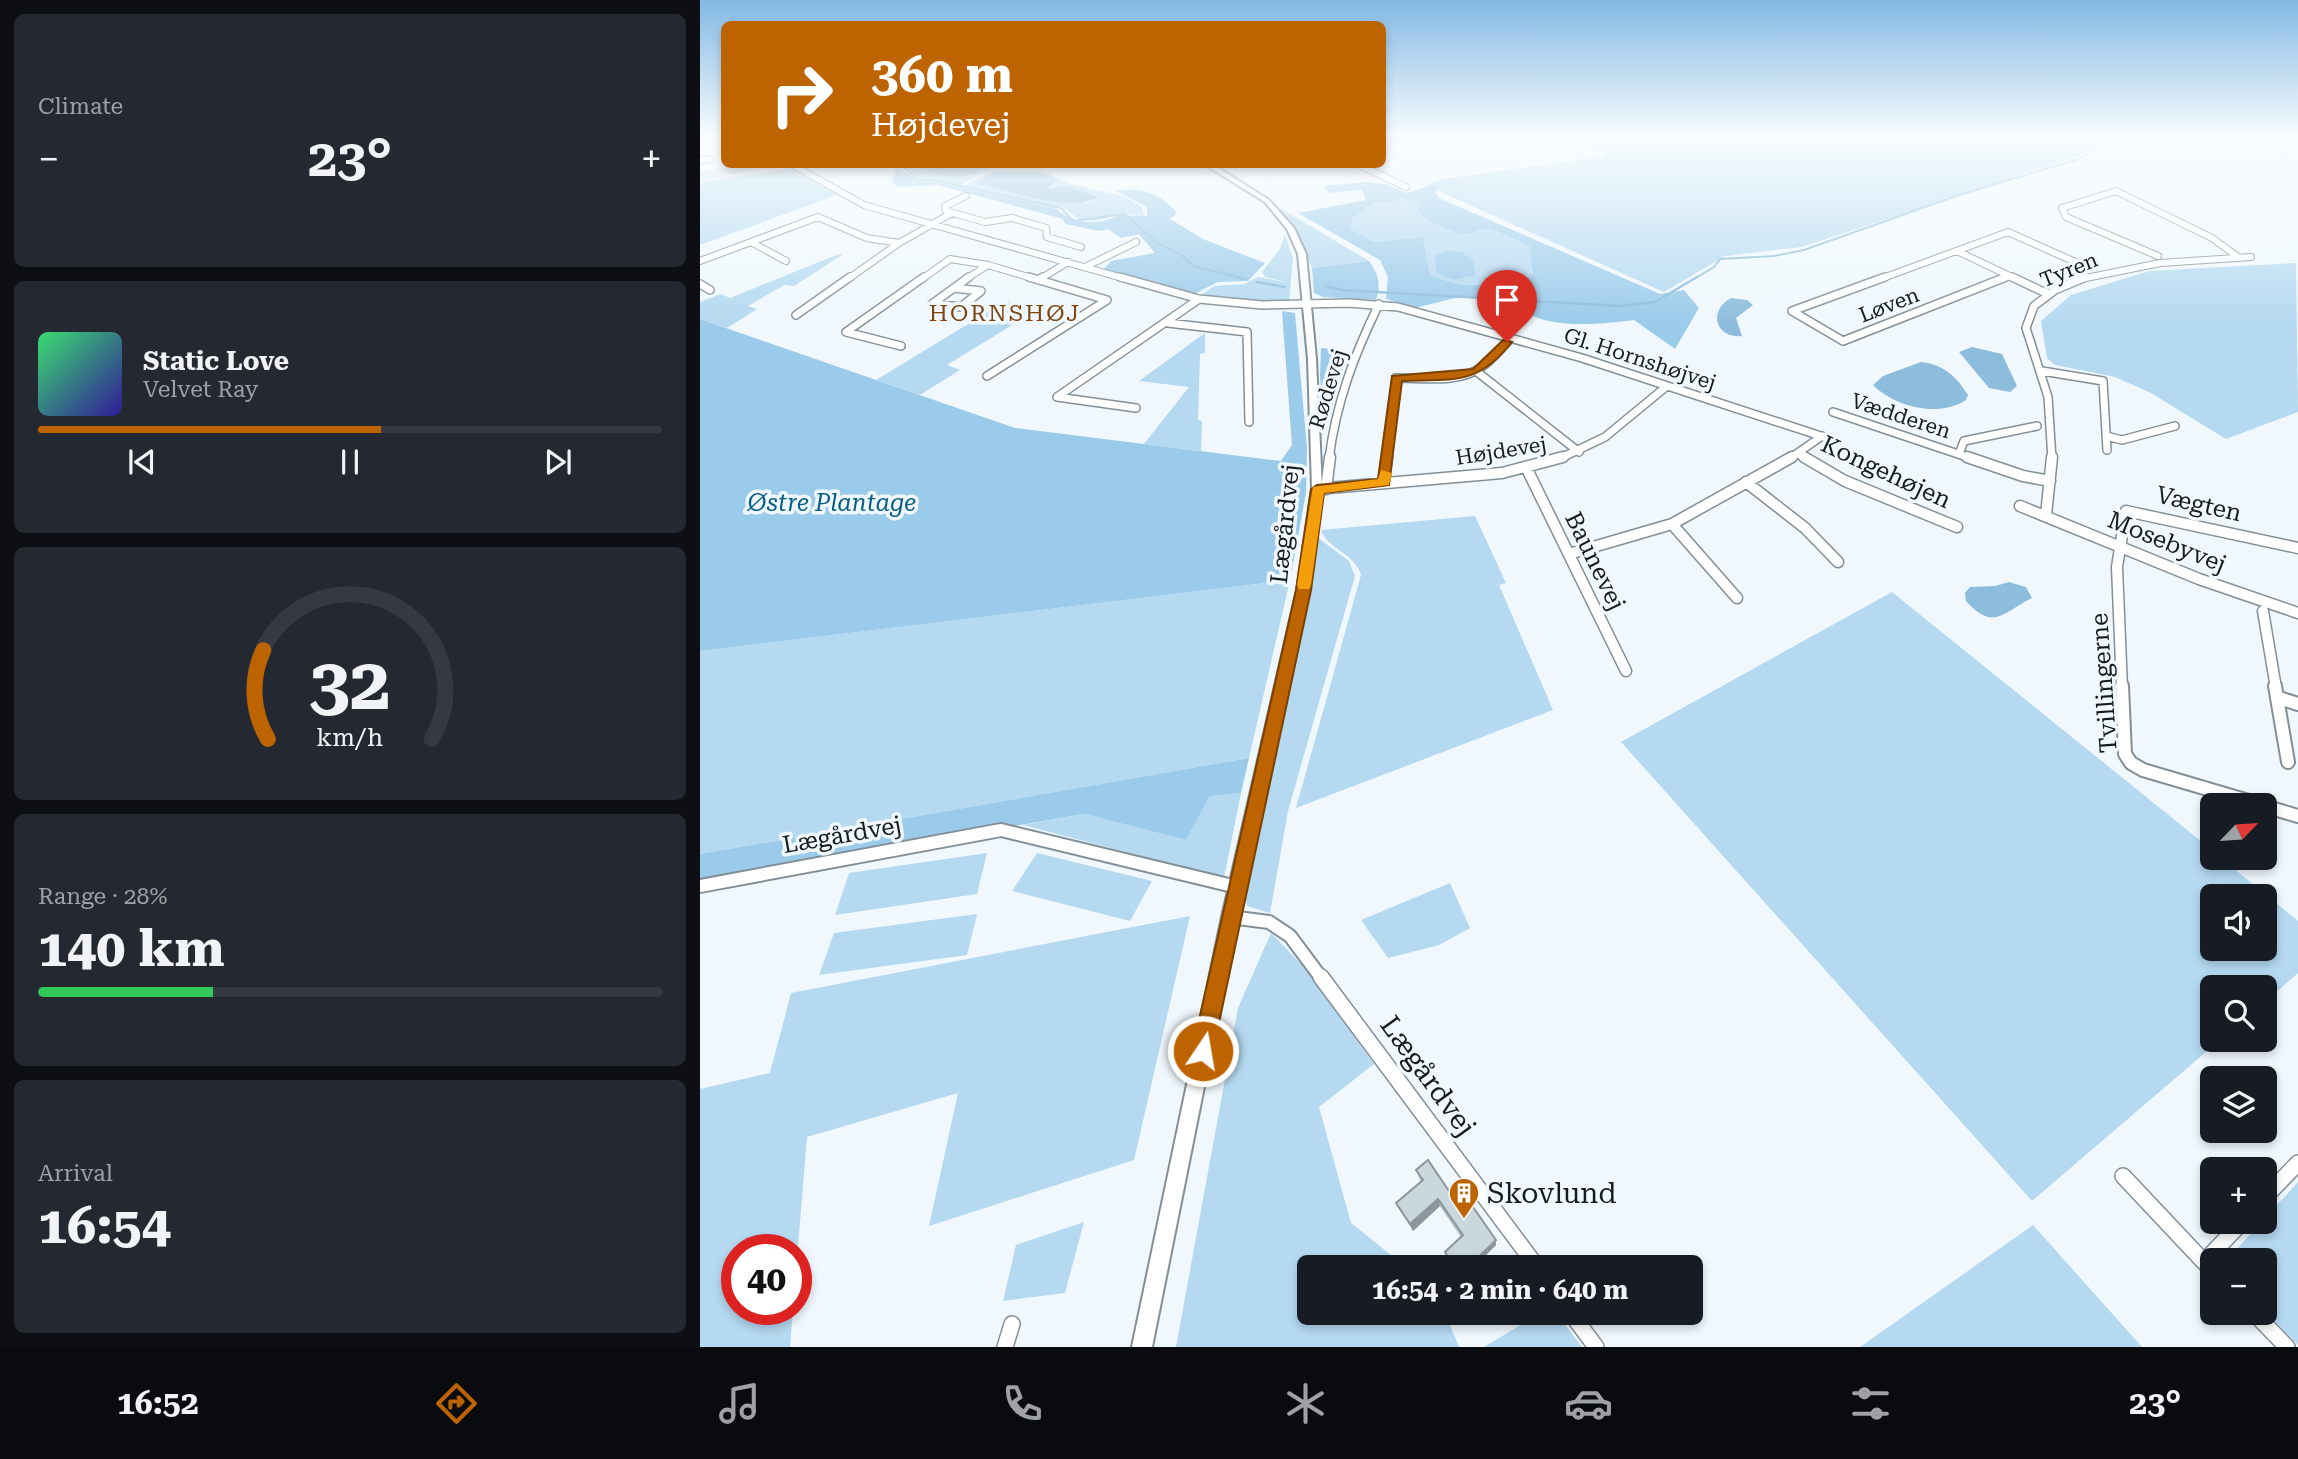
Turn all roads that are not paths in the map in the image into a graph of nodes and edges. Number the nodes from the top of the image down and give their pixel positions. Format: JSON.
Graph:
{"nodes":[{"id":1,"x":853,"y":199,"type":"edge"},
{"id":2,"x":961,"y":199,"type":"edge"},
{"id":3,"x":1264,"y":199,"type":"edge"},
{"id":4,"x":2091,"y":199,"type":"edge"},
{"id":5,"x":2132,"y":199,"type":"edge"},
{"id":6,"x":952,"y":213,"type":"junction"},
{"id":7,"x":932,"y":223,"type":"junction"},
{"id":8,"x":1047,"y":237,"type":"junction"},
{"id":9,"x":1038,"y":241,"type":"dead end"},
{"id":10,"x":751,"y":242,"type":"junction"},
{"id":11,"x":1136,"y":242,"type":"dead end"},
{"id":12,"x":899,"y":243,"type":"junction"},
{"id":13,"x":1031,"y":245,"type":"dead end"},
{"id":14,"x":1081,"y":247,"type":"dead end"},
{"id":15,"x":1023,"y":250,"type":"junction"},
{"id":16,"x":1957,"y":251,"type":"junction"},
{"id":17,"x":2158,"y":256,"type":"dead end"},
{"id":18,"x":2238,"y":257,"type":"junction"},
{"id":19,"x":2251,"y":257,"type":"dead end"},
{"id":20,"x":2067,"y":258,"type":"junction"},
{"id":21,"x":700,"y":261,"type":"edge"},
{"id":22,"x":786,"y":261,"type":"dead end"},
{"id":23,"x":1068,"y":262,"type":"junction"},
{"id":24,"x":2057,"y":262,"type":"dead end"},
{"id":25,"x":988,"y":265,"type":"junction"},
{"id":26,"x":2082,"y":265,"type":"dead end"},
{"id":27,"x":1085,"y":267,"type":"junction"},
{"id":28,"x":2009,"y":276,"type":"junction"},
{"id":29,"x":1038,"y":280,"type":"junction"},
{"id":30,"x":700,"y":284,"type":"edge"},
{"id":31,"x":954,"y":288,"type":"junction"},
{"id":32,"x":709,"y":290,"type":"dead end"},
{"id":33,"x":2048,"y":294,"type":"junction"},
{"id":34,"x":1199,"y":299,"type":"junction"},
{"id":35,"x":1307,"y":304,"type":"junction"},
{"id":36,"x":1380,"y":304,"type":"junction"},
{"id":37,"x":796,"y":315,"type":"dead end"},
{"id":38,"x":1168,"y":323,"type":"junction"},
{"id":39,"x":1511,"y":338,"type":"junction"},
{"id":40,"x":901,"y":346,"type":"dead end"},
{"id":41,"x":2042,"y":370,"type":"junction"},
{"id":42,"x":1476,"y":371,"type":"junction"},
{"id":43,"x":988,"y":376,"type":"dead end"},
{"id":44,"x":1667,"y":386,"type":"junction"},
{"id":45,"x":1136,"y":408,"type":"dead end"},
{"id":46,"x":1833,"y":412,"type":"dead end"},
{"id":47,"x":1249,"y":422,"type":"dead end"},
{"id":48,"x":2037,"y":426,"type":"dead end"},
{"id":49,"x":2175,"y":426,"type":"dead end"},
{"id":50,"x":1822,"y":436,"type":"junction"},
{"id":51,"x":2106,"y":436,"type":"junction"},
{"id":52,"x":1836,"y":441,"type":"dead end"},
{"id":53,"x":2107,"y":450,"type":"dead end"},
{"id":54,"x":1579,"y":452,"type":"junction"},
{"id":55,"x":1798,"y":454,"type":"junction"},
{"id":56,"x":1959,"y":454,"type":"junction"},
{"id":57,"x":1527,"y":469,"type":"junction"},
{"id":58,"x":2050,"y":481,"type":"junction"},
{"id":59,"x":1384,"y":482,"type":"junction"},
{"id":60,"x":1746,"y":482,"type":"junction"},
{"id":61,"x":1322,"y":489,"type":"junction"},
{"id":62,"x":2020,"y":506,"type":"dead end"},
{"id":63,"x":2046,"y":515,"type":"junction"},
{"id":64,"x":1672,"y":524,"type":"junction"},
{"id":65,"x":1957,"y":527,"type":"dead end"},
{"id":66,"x":2120,"y":546,"type":"junction"},
{"id":67,"x":2298,"y":548,"type":"edge"},
{"id":68,"x":1569,"y":554,"type":"junction"},
{"id":69,"x":1838,"y":562,"type":"dead end"},
{"id":70,"x":1737,"y":598,"type":"dead end"},
{"id":71,"x":2263,"y":611,"type":"dead end"},
{"id":72,"x":2298,"y":613,"type":"edge"},
{"id":73,"x":1626,"y":671,"type":"dead end"},
{"id":74,"x":2279,"y":698,"type":"junction"},
{"id":75,"x":2298,"y":704,"type":"edge"},
{"id":76,"x":2288,"y":762,"type":"dead end"},
{"id":77,"x":2222,"y":793,"type":"edge"},
{"id":78,"x":2277,"y":809,"type":"edge"},
{"id":79,"x":2298,"y":816,"type":"edge"},
{"id":80,"x":700,"y":886,"type":"edge"},
{"id":81,"x":1237,"y":887,"type":"junction"},
{"id":82,"x":1230,"y":916,"type":"junction"},
{"id":83,"x":2298,"y":1163,"type":"edge"},
{"id":84,"x":2123,"y":1176,"type":"dead end"},
{"id":85,"x":2277,"y":1185,"type":"edge"},
{"id":86,"x":2233,"y":1234,"type":"edge"},
{"id":87,"x":2222,"y":1248,"type":"edge"},
{"id":88,"x":1527,"y":1255,"type":"edge"},
{"id":89,"x":2200,"y":1258,"type":"edge"},
{"id":90,"x":1012,"y":1324,"type":"dead end"},
{"id":91,"x":1580,"y":1325,"type":"edge"},
{"id":92,"x":2266,"y":1325,"type":"edge"},
{"id":93,"x":1005,"y":1347,"type":"edge"},
{"id":94,"x":1142,"y":1347,"type":"edge"},
{"id":95,"x":1596,"y":1347,"type":"edge"},
{"id":96,"x":2287,"y":1347,"type":"edge"}],
"edges":[{"from":1,"to":7,"type":"street","name":"Gl. Hornshøjvej"},
{"from":2,"to":6,"type":"street"},
{"from":3,"to":35,"type":"street","name":"Lægårdvej"},
{"from":4,"to":17,"type":"street"},
{"from":5,"to":18,"type":"street"},
{"from":6,"to":7,"type":"street"},
{"from":6,"to":8,"type":"street"},
{"from":7,"to":12,"type":"street"},
{"from":7,"to":15,"type":"street","name":"Gl. Hornshøjvej"},
{"from":8,"to":9,"type":"street"},
{"from":8,"to":14,"type":"street"},
{"from":10,"to":12,"type":"street"},
{"from":10,"to":21,"type":"street"},
{"from":10,"to":22,"type":"street"},
{"from":11,"to":27,"type":"street"},
{"from":12,"to":37,"type":"street"},
{"from":13,"to":15,"type":"street"},
{"from":15,"to":23,"type":"street","name":"Gl. Hornshøjvej"},
{"from":16,"to":20,"type":"street","name":"Løven"},
{"from":16,"to":28,"type":"street"},
{"from":16,"to":28,"type":"street","name":"Løven"},
{"from":18,"to":19,"type":"street","name":"Tyren"},
{"from":18,"to":33,"type":"street","name":"Tyren"},
{"from":20,"to":24,"type":"street"},
{"from":20,"to":26,"type":"street","name":"Løven"},
{"from":23,"to":27,"type":"street","name":"Gl. Hornshøjvej"},
{"from":23,"to":29,"type":"street"},
{"from":25,"to":29,"type":"street"},
{"from":25,"to":31,"type":"street"},
{"from":25,"to":40,"type":"street"},
{"from":27,"to":34,"type":"street","name":"Gl. Hornshøjvej"},
{"from":28,"to":33,"type":"street"},
{"from":29,"to":43,"type":"street"},
{"from":30,"to":32,"type":"street"},
{"from":31,"to":31,"type":"street"},
{"from":33,"to":41,"type":"street","name":"Tyren"},
{"from":34,"to":35,"type":"street","name":"Gl. Hornshøjvej"},
{"from":34,"to":38,"type":"street"},
{"from":35,"to":36,"type":"street","name":"Gl. Hornshøjvej"},
{"from":35,"to":61,"type":"street","name":"Lægårdvej"},
{"from":36,"to":39,"type":"street","name":"Gl. Hornshøjvej"},
{"from":36,"to":61,"type":"street","name":"Rødevej"},
{"from":38,"to":45,"type":"street"},
{"from":38,"to":47,"type":"street"},
{"from":39,"to":42,"type":"street"},
{"from":39,"to":44,"type":"street","name":"Gl. Hornshøjvej"},
{"from":41,"to":51,"type":"street"},
{"from":41,"to":58,"type":"street","name":"Tyren"},
{"from":42,"to":54,"type":"street"},
{"from":42,"to":59,"type":"street"},
{"from":44,"to":50,"type":"street","name":"Gl. Hornshøjvej"},
{"from":44,"to":54,"type":"street","name":"Højdevej"},
{"from":46,"to":56,"type":"street","name":"Vædderen"},
{"from":48,"to":56,"type":"street","name":"Vædderen"},
{"from":49,"to":51,"type":"street"},
{"from":50,"to":52,"type":"street","name":"Gl. Hornshøjvej"},
{"from":50,"to":55,"type":"street","name":"Kongehøjen"},
{"from":51,"to":53,"type":"street"},
{"from":54,"to":57,"type":"street","name":"Højdevej"},
{"from":55,"to":60,"type":"street","name":"Kongehøjen"},
{"from":55,"to":65,"type":"street","name":"Kongehøjen"},
{"from":56,"to":58,"type":"street","name":"Vædderen"},
{"from":57,"to":59,"type":"street","name":"Højdevej"},
{"from":57,"to":68,"type":"street","name":"Baunevej"},
{"from":58,"to":63,"type":"street","name":"Tyren"},
{"from":59,"to":61,"type":"street","name":"Højdevej"},
{"from":60,"to":64,"type":"street","name":"Kongehøjen"},
{"from":60,"to":69,"type":"street"},
{"from":61,"to":81,"type":"street","name":"Lægårdvej"},
{"from":62,"to":63,"type":"street","name":"Mosebyvej"},
{"from":63,"to":66,"type":"street","name":"Mosebyvej"},
{"from":64,"to":68,"type":"street","name":"Kongehøjen"},
{"from":64,"to":70,"type":"street"},
{"from":66,"to":67,"type":"street","name":"Vægten"},
{"from":66,"to":72,"type":"street","name":"Mosebyvej"},
{"from":66,"to":77,"type":"street","name":"Tvillingerne"},
{"from":68,"to":73,"type":"street","name":"Baunevej"},
{"from":71,"to":74,"type":"street"},
{"from":74,"to":75,"type":"street"},
{"from":74,"to":76,"type":"street"},
{"from":78,"to":79,"type":"street","name":"Tvillingerne"},
{"from":80,"to":81,"type":"street","name":"Lægårdvej"},
{"from":81,"to":82,"type":"street","name":"Lægårdvej"},
{"from":82,"to":88,"type":"street","name":"Lægårdvej"},
{"from":82,"to":94,"type":"street","name":"Lægårdvej"},
{"from":83,"to":85,"type":"street"},
{"from":84,"to":89,"type":"street"},
{"from":86,"to":87,"type":"street"},
{"from":90,"to":93,"type":"street"},
{"from":91,"to":95,"type":"street"},
{"from":92,"to":96,"type":"street"}]}
